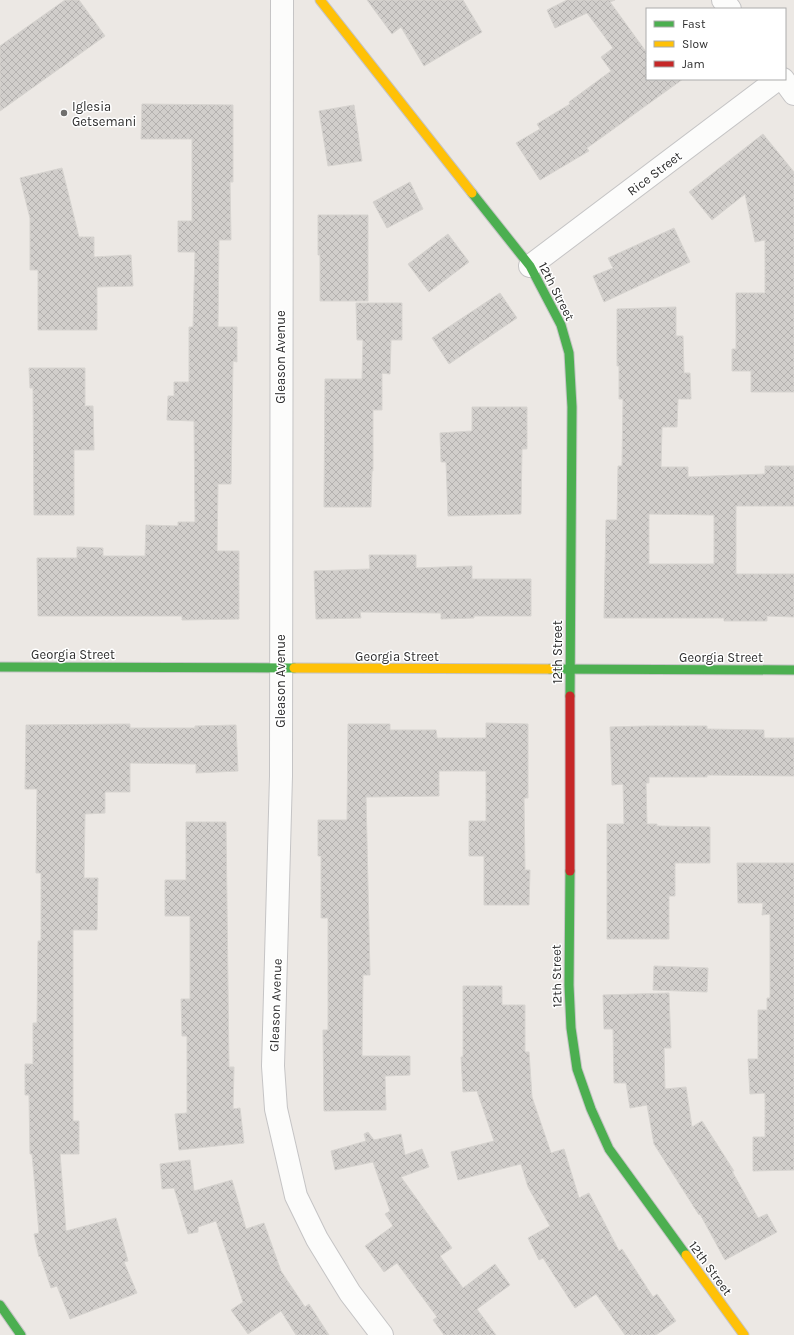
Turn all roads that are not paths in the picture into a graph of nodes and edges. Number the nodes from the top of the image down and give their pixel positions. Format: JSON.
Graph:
{"nodes":[{"id":1,"x":282,"y":0,"type":"edge"},
{"id":2,"x":320,"y":0,"type":"edge"},
{"id":3,"x":794,"y":67,"type":"edge"},
{"id":4,"x":786,"y":73,"type":"edge"},
{"id":5,"x":777,"y":80,"type":"edge"},
{"id":6,"x":784,"y":80,"type":"edge"},
{"id":7,"x":794,"y":94,"type":"edge"},
{"id":8,"x":530,"y":266,"type":"junction"},
{"id":9,"x":0,"y":667,"type":"edge"},
{"id":10,"x":280,"y":668,"type":"junction"},
{"id":11,"x":570,"y":669,"type":"junction"},
{"id":12,"x":794,"y":670,"type":"edge"},
{"id":13,"x":0,"y":1305,"type":"edge"},
{"id":14,"x":22,"y":1335,"type":"edge"},
{"id":15,"x":382,"y":1335,"type":"edge"},
{"id":16,"x":744,"y":1335,"type":"edge"}],
"edges":[{"from":1,"to":10,"type":"street","name":"Gleason Avenue"},
{"from":2,"to":8,"type":"street","name":"12th Street"},
{"from":3,"to":4,"type":"street"},
{"from":5,"to":8,"type":"street","name":"Rice Street"},
{"from":6,"to":7,"type":"street"},
{"from":8,"to":11,"type":"street","name":"12th Street"},
{"from":9,"to":10,"type":"street","name":"Georgia Street"},
{"from":10,"to":11,"type":"street","name":"Georgia Street"},
{"from":10,"to":15,"type":"street","name":"Gleason Avenue"},
{"from":11,"to":12,"type":"street","name":"Georgia Street"},
{"from":11,"to":16,"type":"street","name":"12th Street"},
{"from":13,"to":14,"type":"street"}]}
